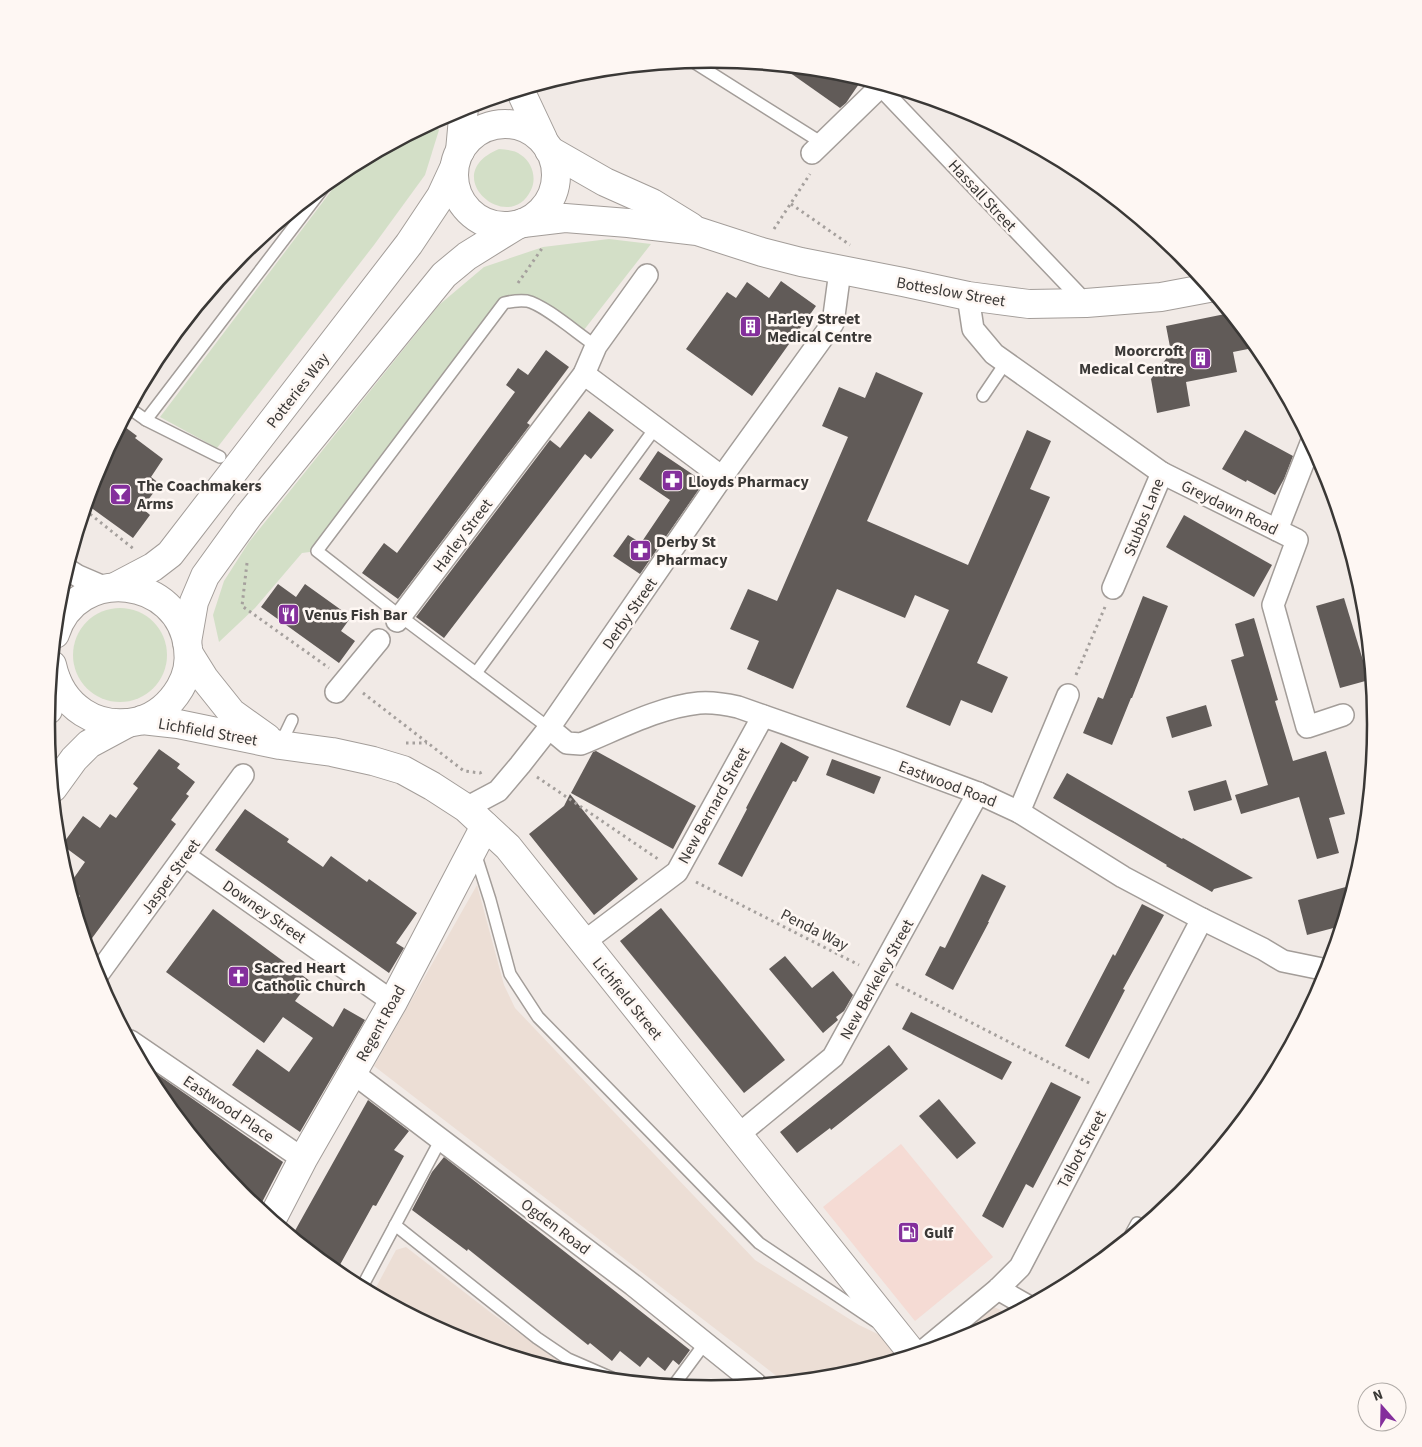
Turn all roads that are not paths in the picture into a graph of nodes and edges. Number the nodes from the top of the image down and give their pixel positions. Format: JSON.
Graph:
{"nodes":[{"id":1,"x":702,"y":68,"type":"edge"},
{"id":2,"x":878,"y":89,"type":"edge"},
{"id":3,"x":888,"y":92,"type":"edge"},
{"id":4,"x":523,"y":95,"type":"edge"},
{"id":5,"x":463,"y":116,"type":"edge"},
{"id":6,"x":546,"y":145,"type":"junction"},
{"id":7,"x":817,"y":148,"type":"joint"},
{"id":8,"x":457,"y":159,"type":"junction"},
{"id":9,"x":311,"y":204,"type":"edge"},
{"id":10,"x":520,"y":224,"type":"junction"},
{"id":11,"x":697,"y":231,"type":"junction"},
{"id":12,"x":840,"y":271,"type":"junction"},
{"id":13,"x":647,"y":275,"type":"dead end"},
{"id":14,"x":1202,"y":289,"type":"edge"},
{"id":15,"x":968,"y":296,"type":"junction"},
{"id":16,"x":1086,"y":303,"type":"junction"},
{"id":17,"x":596,"y":346,"type":"junction"},
{"id":18,"x":1006,"y":362,"type":"junction"},
{"id":19,"x":584,"y":374,"type":"junction"},
{"id":20,"x":983,"y":396,"type":"dead end"},
{"id":21,"x":134,"y":411,"type":"edge"},
{"id":22,"x":146,"y":420,"type":"junction"},
{"id":23,"x":656,"y":427,"type":"junction"},
{"id":24,"x":1308,"y":452,"type":"edge"},
{"id":25,"x":220,"y":457,"type":"dead end"},
{"id":26,"x":1162,"y":473,"type":"junction"},
{"id":27,"x":722,"y":477,"type":"junction"},
{"id":28,"x":1277,"y":530,"type":"junction"},
{"id":29,"x":73,"y":573,"type":"edge"},
{"id":30,"x":110,"y":588,"type":"junction"},
{"id":31,"x":1113,"y":588,"type":"road end"},
{"id":32,"x":65,"y":616,"type":"edge"},
{"id":33,"x":398,"y":619,"type":"junction"},
{"id":34,"x":379,"y":640,"type":"joint"},
{"id":35,"x":188,"y":648,"type":"junction"},
{"id":36,"x":476,"y":673,"type":"junction"},
{"id":37,"x":56,"y":678,"type":"edge"},
{"id":38,"x":341,"y":686,"type":"road end"},
{"id":39,"x":1068,"y":695,"type":"road end"},
{"id":40,"x":1343,"y":715,"type":"dead end"},
{"id":41,"x":763,"y":716,"type":"junction"},
{"id":42,"x":292,"y":720,"type":"dead end"},
{"id":43,"x":135,"y":722,"type":"junction"},
{"id":44,"x":549,"y":728,"type":"junction"},
{"id":45,"x":277,"y":744,"type":"junction"},
{"id":46,"x":243,"y":775,"type":"dead end"},
{"id":47,"x":58,"y":781,"type":"edge"},
{"id":48,"x":978,"y":793,"type":"junction"},
{"id":49,"x":1019,"y":812,"type":"junction"},
{"id":50,"x":475,"y":827,"type":"junction"},
{"id":51,"x":186,"y":856,"type":"junction"},
{"id":52,"x":1202,"y":919,"type":"junction"},
{"id":53,"x":584,"y":942,"type":"junction"},
{"id":54,"x":103,"y":968,"type":"edge"},
{"id":55,"x":1319,"y":968,"type":"edge"},
{"id":56,"x":393,"y":1002,"type":"junction"},
{"id":57,"x":141,"y":1048,"type":"edge"},
{"id":58,"x":353,"y":1073,"type":"junction"},
{"id":59,"x":738,"y":1135,"type":"junction"},
{"id":60,"x":441,"y":1139,"type":"junction"},
{"id":61,"x":303,"y":1159,"type":"junction"},
{"id":62,"x":275,"y":1214,"type":"edge"},
{"id":63,"x":395,"y":1225,"type":"junction"},
{"id":64,"x":365,"y":1281,"type":"edge"},
{"id":65,"x":998,"y":1289,"type":"junction"},
{"id":66,"x":1020,"y":1302,"type":"edge"},
{"id":67,"x":705,"y":1343,"type":"junction"},
{"id":68,"x":912,"y":1348,"type":"edge"},
{"id":69,"x":589,"y":1368,"type":"edge"},
{"id":70,"x":749,"y":1378,"type":"edge"},
{"id":71,"x":679,"y":1379,"type":"edge"}],
"edges":[{"from":1,"to":7,"type":"lane"},
{"from":2,"to":7,"type":"street"},
{"from":3,"to":16,"type":"street","name":"Hassall Street"},
{"from":4,"to":6,"type":"main road"},
{"from":5,"to":8,"type":"main road","name":"Potteries Way"},
{"from":6,"to":8,"type":"main road"},
{"from":6,"to":10,"type":"main road"},
{"from":6,"to":11,"type":"main road","name":"Botteslow Street"},
{"from":8,"to":10,"type":"main road"},
{"from":8,"to":30,"type":"main road","name":"Potteries Way"},
{"from":9,"to":22,"type":"lane"},
{"from":10,"to":11,"type":"main road","name":"Botteslow Street"},
{"from":10,"to":35,"type":"main road"},
{"from":11,"to":12,"type":"main road","name":"Botteslow Street"},
{"from":12,"to":15,"type":"main road","name":"Botteslow Street"},
{"from":12,"to":27,"type":"street","name":"Derby Street"},
{"from":13,"to":17,"type":"street","name":"Harley Street"},
{"from":14,"to":16,"type":"main road","name":"Botteslow Street"},
{"from":15,"to":16,"type":"main road","name":"Botteslow Street"},
{"from":15,"to":18,"type":"street","name":"Stubbs Lane"},
{"from":17,"to":19,"type":"street","name":"Harley Street"},
{"from":17,"to":33,"type":"lane"},
{"from":18,"to":20,"type":"lane"},
{"from":18,"to":26,"type":"street","name":"Stubbs Lane"},
{"from":19,"to":23,"type":"street"},
{"from":19,"to":33,"type":"street","name":"Harley Street"},
{"from":21,"to":22,"type":"lane"},
{"from":22,"to":25,"type":"lane"},
{"from":23,"to":27,"type":"street"},
{"from":23,"to":36,"type":"lane"},
{"from":24,"to":28,"type":"street"},
{"from":26,"to":28,"type":"street","name":"Greydawn Road"},
{"from":26,"to":31,"type":"street","name":"Stubbs Lane"},
{"from":27,"to":44,"type":"street","name":"Derby Street"},
{"from":28,"to":40,"type":"street","name":"Greydawn Road"},
{"from":29,"to":30,"type":"street"},
{"from":30,"to":32,"type":"main road","name":"Potteries Way"},
{"from":30,"to":35,"type":"main road","name":"Lichfield Street"},
{"from":33,"to":34,"type":"street","name":"Harley Street"},
{"from":33,"to":36,"type":"lane"},
{"from":34,"to":38,"type":"street","name":"Harley Street"},
{"from":35,"to":43,"type":"main road"},
{"from":35,"to":45,"type":"main road","name":"Lichfield Street"},
{"from":36,"to":44,"type":"lane"},
{"from":37,"to":43,"type":"main road","name":"Lichfield Street"},
{"from":39,"to":49,"type":"street"},
{"from":41,"to":44,"type":"street","name":"Eastwood Road"},
{"from":41,"to":48,"type":"street","name":"Eastwood Road"},
{"from":41,"to":53,"type":"street","name":"New Bernard Street"},
{"from":42,"to":45,"type":"lane"},
{"from":43,"to":45,"type":"main road","name":"Lichfield Street"},
{"from":43,"to":47,"type":"main road"},
{"from":44,"to":50,"type":"street","name":"Derby Street"},
{"from":45,"to":50,"type":"main road","name":"Lichfield Street"},
{"from":46,"to":51,"type":"street","name":"Jasper Street"},
{"from":48,"to":49,"type":"street","name":"Eastwood Road"},
{"from":48,"to":59,"type":"street","name":"New Berkeley Street"},
{"from":49,"to":52,"type":"street","name":"Eastwood Road"},
{"from":50,"to":53,"type":"main road","name":"Lichfield Street"},
{"from":50,"to":56,"type":"main road","name":"Regent Road"},
{"from":50,"to":68,"type":"lane"},
{"from":51,"to":54,"type":"street","name":"Jasper Street"},
{"from":51,"to":56,"type":"street","name":"Downey Street"},
{"from":52,"to":55,"type":"street","name":"Eastwood Road"},
{"from":52,"to":65,"type":"street","name":"Talbot Street"},
{"from":53,"to":59,"type":"main road","name":"Lichfield Street"},
{"from":56,"to":58,"type":"main road","name":"Regent Road"},
{"from":57,"to":61,"type":"street","name":"Eastwood Place"},
{"from":58,"to":60,"type":"street","name":"Ogden Road"},
{"from":58,"to":61,"type":"main road","name":"Regent Road"},
{"from":59,"to":68,"type":"main road","name":"Lichfield Street"},
{"from":60,"to":63,"type":"lane"},
{"from":60,"to":67,"type":"street","name":"Ogden Road"},
{"from":61,"to":62,"type":"main road","name":"Regent Road"},
{"from":63,"to":64,"type":"lane"},
{"from":63,"to":69,"type":"lane"},
{"from":65,"to":66,"type":"street"},
{"from":65,"to":68,"type":"street","name":"Talbot Street"},
{"from":67,"to":70,"type":"street","name":"Ogden Road"},
{"from":67,"to":71,"type":"lane"}]}
